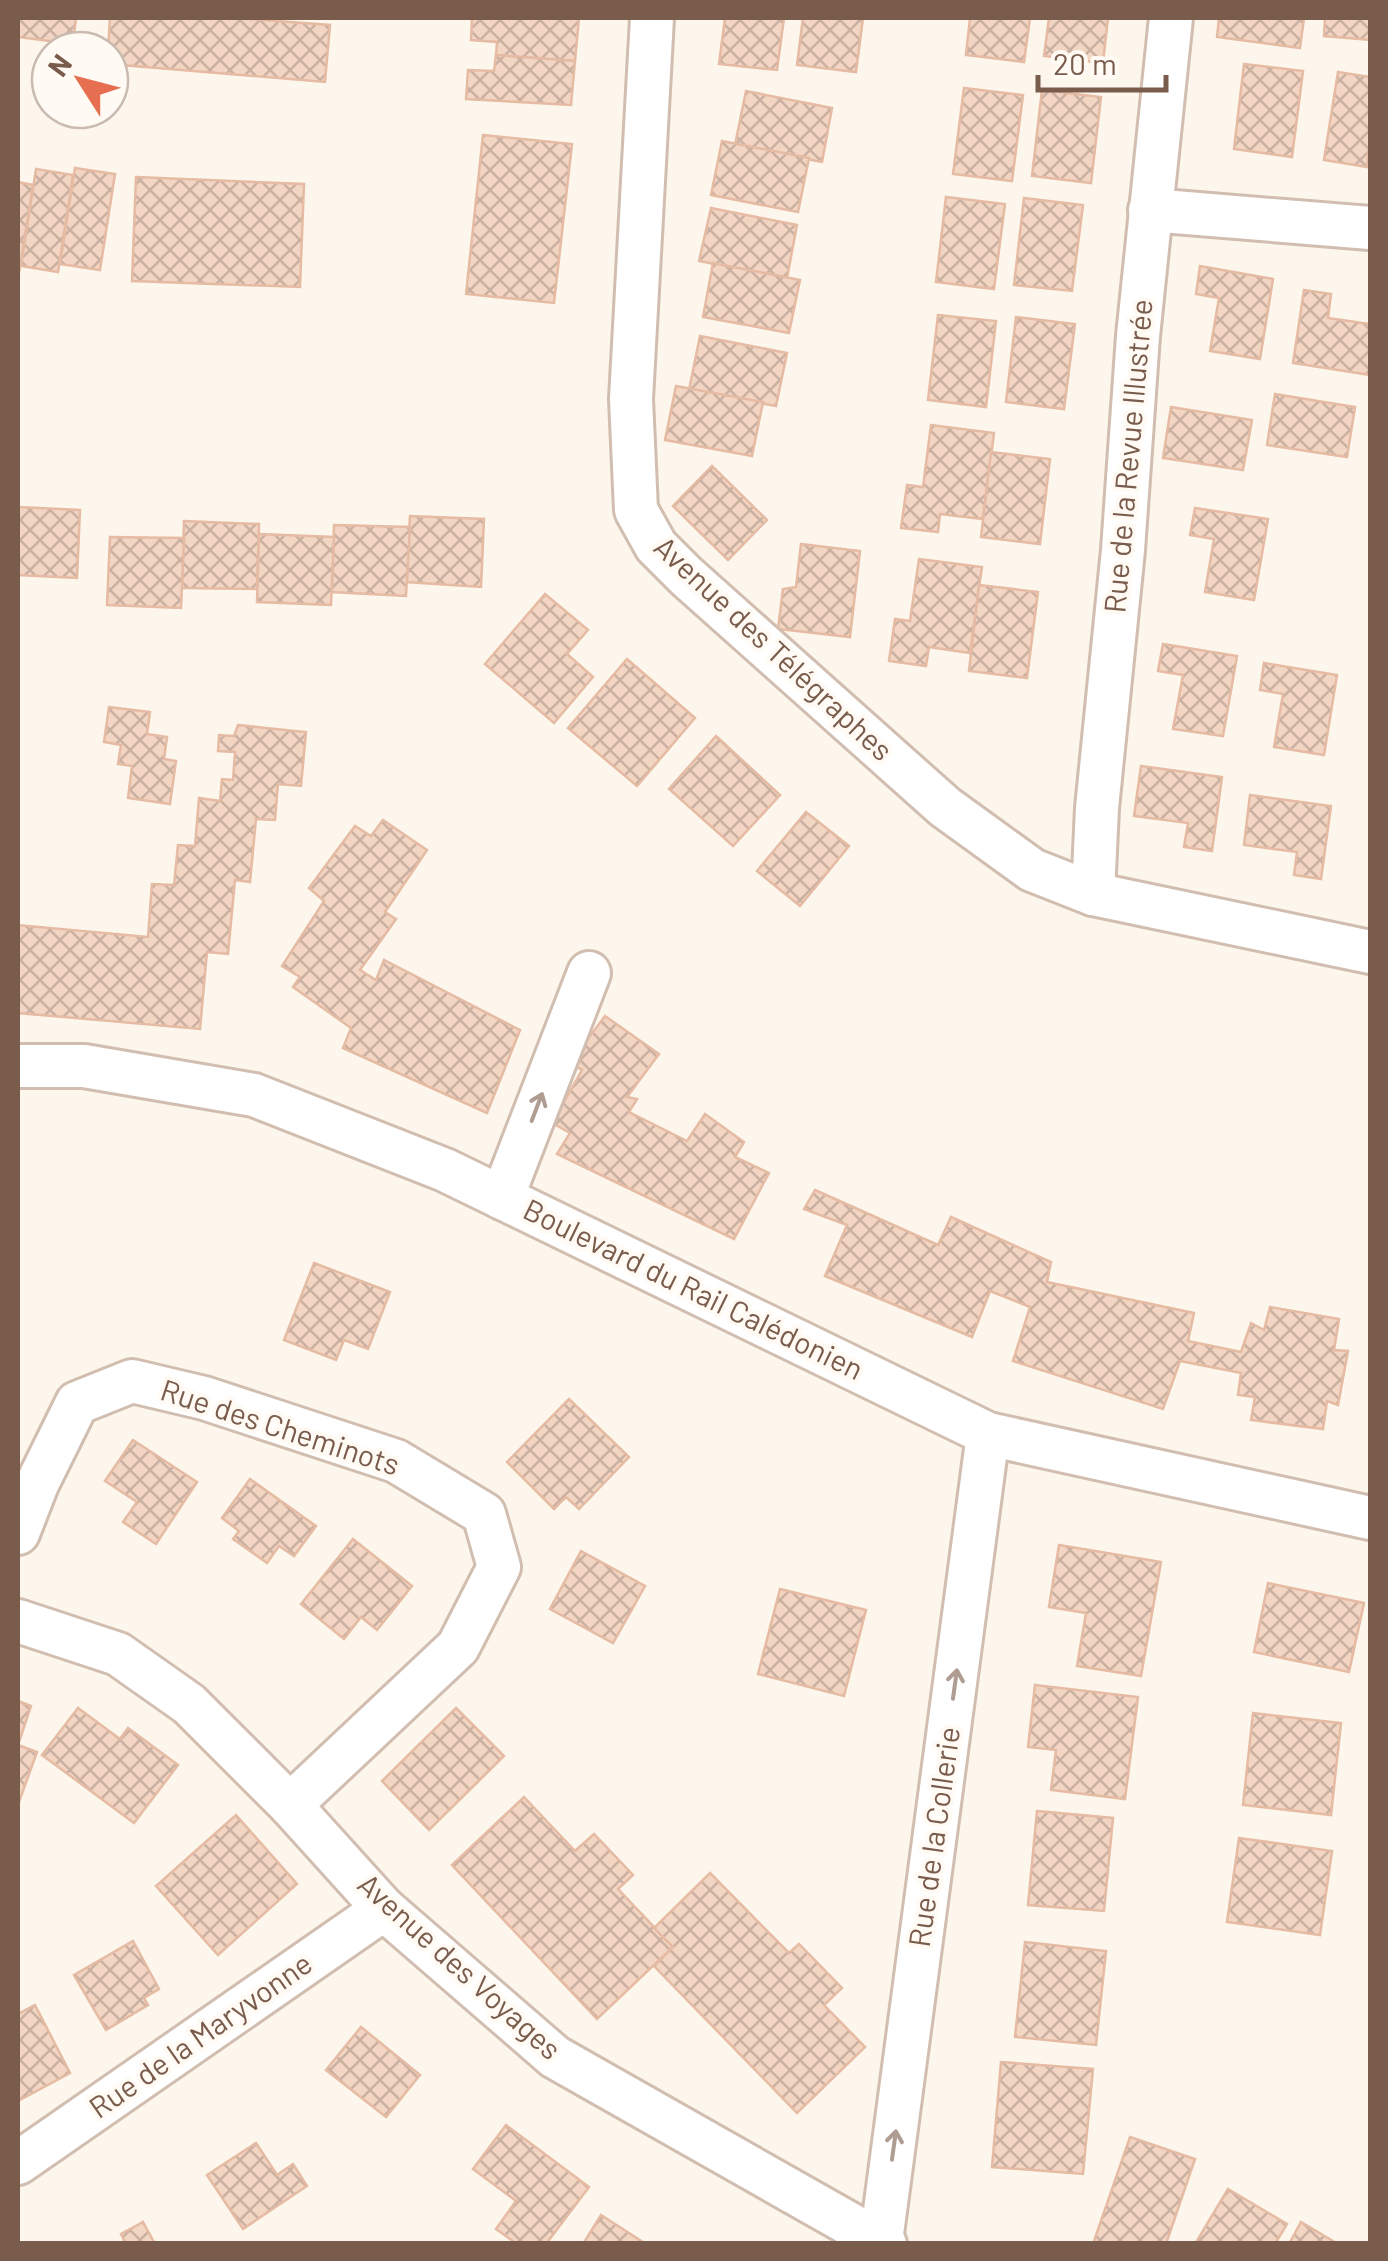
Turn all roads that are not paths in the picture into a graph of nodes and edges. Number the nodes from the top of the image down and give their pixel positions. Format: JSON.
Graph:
{"nodes":[{"id":1,"x":652,"y":18,"type":"edge"},
{"id":2,"x":1171,"y":18,"type":"edge"},
{"id":3,"x":1150,"y":210,"type":"junction"},
{"id":4,"x":1370,"y":228,"type":"edge"},
{"id":5,"x":1093,"y":894,"type":"junction"},
{"id":6,"x":1370,"y":952,"type":"edge"},
{"id":7,"x":589,"y":974,"type":"dead end"},
{"id":8,"x":18,"y":1066,"type":"edge"},
{"id":9,"x":502,"y":1198,"type":"junction"},
{"id":10,"x":988,"y":1434,"type":"junction"},
{"id":11,"x":1370,"y":1518,"type":"edge"},
{"id":12,"x":18,"y":1534,"type":"edge"},
{"id":13,"x":18,"y":1621,"type":"edge"},
{"id":14,"x":290,"y":1805,"type":"junction"},
{"id":15,"x":384,"y":1909,"type":"junction"},
{"id":16,"x":18,"y":2163,"type":"edge"},
{"id":17,"x":883,"y":2242,"type":"edge"}],
"edges":[{"from":1,"to":5,"type":"street","name":"Avenue des Télégraphes"},
{"from":2,"to":3,"type":"street","name":"Rue de la Revue Illustrée"},
{"from":3,"to":4,"type":"street"},
{"from":3,"to":5,"type":"street","name":"Rue de la Revue Illustrée"},
{"from":5,"to":6,"type":"street","name":"Avenue des Télégraphes"},
{"from":9,"to":7,"type":"street","one_way":true},
{"from":8,"to":9,"type":"street","name":"Boulevard du Rail Calédonien"},
{"from":9,"to":10,"type":"street","name":"Boulevard du Rail Calédonien"},
{"from":10,"to":11,"type":"street","name":"Boulevard du Rail Calédonien"},
{"from":17,"to":10,"type":"street","name":"Rue de la Collerie","one_way":true},
{"from":12,"to":14,"type":"street","name":"Rue des Cheminots"},
{"from":13,"to":14,"type":"street","name":"Avenue des Voyages"},
{"from":14,"to":15,"type":"street","name":"Avenue des Voyages"},
{"from":15,"to":16,"type":"street","name":"Rue de la Maryvonne"},
{"from":15,"to":17,"type":"street","name":"Avenue des Voyages"}]}
